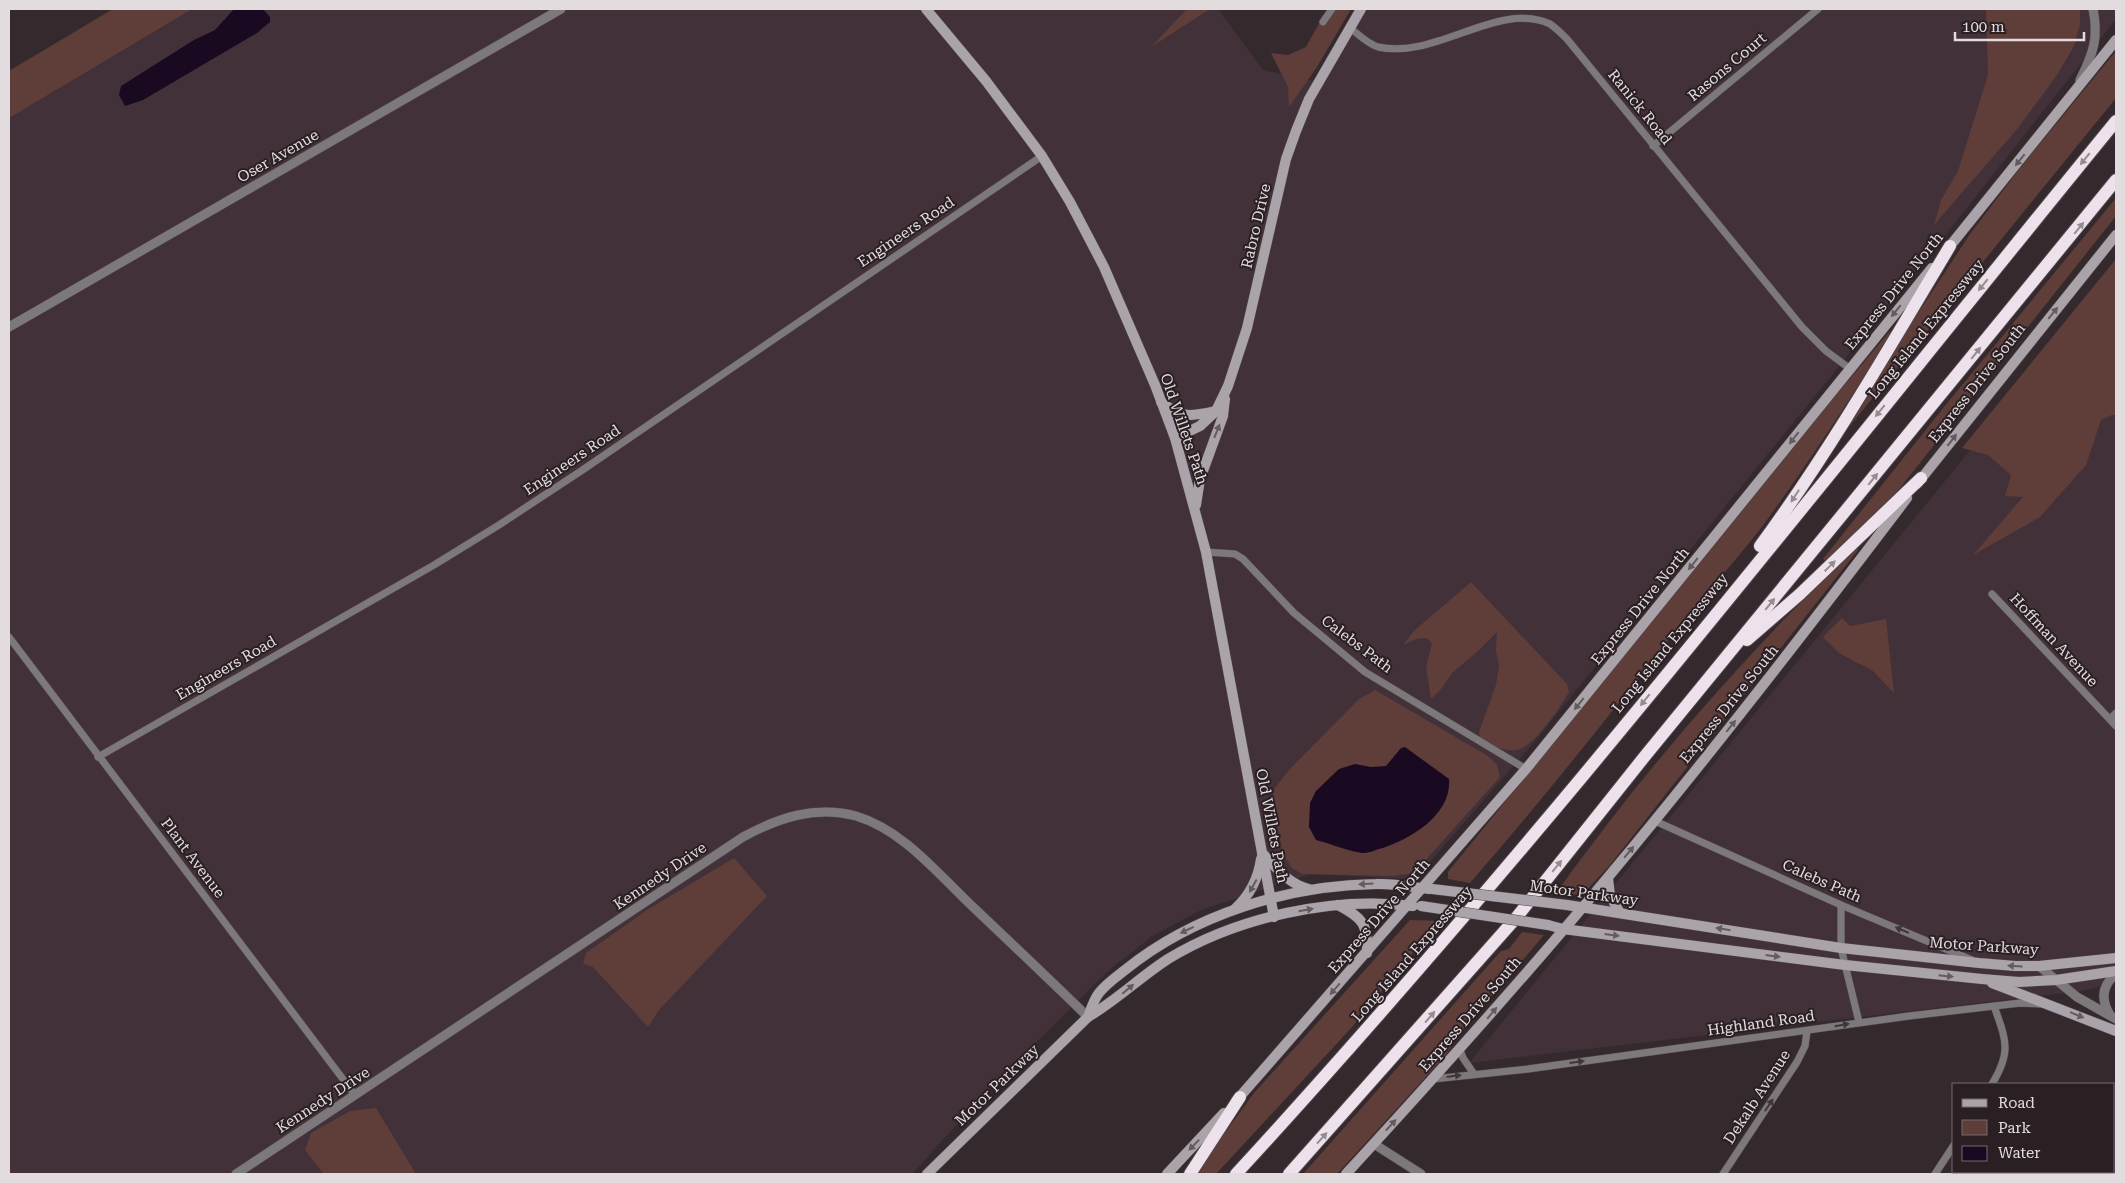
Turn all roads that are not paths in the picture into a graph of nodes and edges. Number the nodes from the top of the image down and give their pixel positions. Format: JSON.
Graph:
{"nodes":[{"id":1,"x":561,"y":9,"type":"edge"},
{"id":2,"x":926,"y":9,"type":"edge"},
{"id":3,"x":1332,"y":9,"type":"edge"},
{"id":4,"x":1361,"y":9,"type":"edge"},
{"id":5,"x":1818,"y":9,"type":"edge"},
{"id":6,"x":2093,"y":9,"type":"edge"},
{"id":7,"x":1323,"y":22,"type":"dead end"},
{"id":8,"x":1350,"y":28,"type":"junction"},
{"id":9,"x":2116,"y":40,"type":"edge"},
{"id":10,"x":2072,"y":96,"type":"junction"},
{"id":11,"x":2116,"y":121,"type":"edge"},
{"id":12,"x":1653,"y":146,"type":"junction"},
{"id":13,"x":1042,"y":156,"type":"junction"},
{"id":14,"x":2116,"y":180,"type":"edge"},
{"id":15,"x":2116,"y":235,"type":"edge"},
{"id":16,"x":1950,"y":246,"type":"junction"},
{"id":17,"x":9,"y":328,"type":"edge"},
{"id":18,"x":1849,"y":368,"type":"junction"},
{"id":19,"x":1228,"y":386,"type":"junction"},
{"id":20,"x":1161,"y":401,"type":"junction"},
{"id":21,"x":1216,"y":411,"type":"junction"},
{"id":22,"x":1175,"y":438,"type":"junction"},
{"id":23,"x":1921,"y":478,"type":"junction"},
{"id":24,"x":1196,"y":511,"type":"junction"},
{"id":25,"x":1206,"y":552,"type":"junction"},
{"id":26,"x":1992,"y":594,"type":"dead end"},
{"id":27,"x":9,"y":637,"type":"edge"},
{"id":28,"x":1728,"y":656,"type":"junction"},
{"id":29,"x":1667,"y":673,"type":"junction"},
{"id":30,"x":2116,"y":712,"type":"edge"},
{"id":31,"x":2110,"y":719,"type":"junction"},
{"id":32,"x":2116,"y":726,"type":"edge"},
{"id":33,"x":98,"y":757,"type":"junction"},
{"id":34,"x":1526,"y":769,"type":"junction"},
{"id":35,"x":1654,"y":821,"type":"junction"},
{"id":36,"x":1262,"y":853,"type":"junction"},
{"id":37,"x":1608,"y":878,"type":"junction"},
{"id":38,"x":1428,"y":889,"type":"junction"},
{"id":39,"x":1312,"y":890,"type":"junction"},
{"id":40,"x":1271,"y":899,"type":"junction"},
{"id":41,"x":1338,"y":905,"type":"junction"},
{"id":42,"x":1409,"y":905,"type":"junction"},
{"id":43,"x":1841,"y":905,"type":"junction"},
{"id":44,"x":1582,"y":907,"type":"junction"},
{"id":45,"x":1232,"y":912,"type":"junction"},
{"id":46,"x":1620,"y":912,"type":"junction"},
{"id":47,"x":1274,"y":916,"type":"junction"},
{"id":48,"x":1563,"y":929,"type":"junction"},
{"id":49,"x":1841,"y":948,"type":"junction"},
{"id":50,"x":1367,"y":953,"type":"junction"},
{"id":51,"x":2116,"y":958,"type":"edge"},
{"id":52,"x":1979,"y":963,"type":"junction"},
{"id":53,"x":1845,"y":965,"type":"junction"},
{"id":54,"x":2039,"y":966,"type":"junction"},
{"id":55,"x":2116,"y":972,"type":"edge"},
{"id":56,"x":1982,"y":979,"type":"junction"},
{"id":57,"x":2056,"y":980,"type":"junction"},
{"id":58,"x":2052,"y":1005,"type":"junction"},
{"id":59,"x":1994,"y":1006,"type":"junction"},
{"id":60,"x":1088,"y":1017,"type":"junction"},
{"id":61,"x":2114,"y":1018,"type":"edge"},
{"id":62,"x":1859,"y":1022,"type":"junction"},
{"id":63,"x":1807,"y":1031,"type":"junction"},
{"id":64,"x":2116,"y":1031,"type":"edge"},
{"id":65,"x":1460,"y":1050,"type":"junction"},
{"id":66,"x":1474,"y":1074,"type":"junction"},
{"id":67,"x":1433,"y":1079,"type":"junction"},
{"id":68,"x":1992,"y":1083,"type":"edge"},
{"id":69,"x":356,"y":1095,"type":"junction"},
{"id":70,"x":1240,"y":1097,"type":"junction"},
{"id":71,"x":1374,"y":1144,"type":"junction"},
{"id":72,"x":1952,"y":1148,"type":"edge"},
{"id":73,"x":236,"y":1174,"type":"edge"},
{"id":74,"x":927,"y":1174,"type":"edge"},
{"id":75,"x":1167,"y":1174,"type":"edge"},
{"id":76,"x":1190,"y":1174,"type":"edge"},
{"id":77,"x":1236,"y":1174,"type":"edge"},
{"id":78,"x":1289,"y":1174,"type":"edge"},
{"id":79,"x":1346,"y":1174,"type":"edge"},
{"id":80,"x":1420,"y":1174,"type":"edge"},
{"id":81,"x":1723,"y":1174,"type":"edge"},
{"id":82,"x":1935,"y":1174,"type":"edge"}],
"edges":[{"from":1,"to":17,"type":"street","name":"Oser Avenue"},
{"from":2,"to":13,"type":"main road","name":"Old Willets Path"},
{"from":3,"to":7,"type":"street"},
{"from":4,"to":8,"type":"main road","name":"Rabro Drive"},
{"from":5,"to":12,"type":"street","name":"Rasons Court"},
{"from":6,"to":10,"type":"street"},
{"from":8,"to":12,"type":"street","name":"Ranick Road"},
{"from":8,"to":19,"type":"main road","name":"Rabro Drive"},
{"from":9,"to":10,"type":"main road","name":"Express Drive North"},
{"from":10,"to":16,"type":"main road","name":"Express Drive North","one_way":true},
{"from":11,"to":29,"type":"highway","name":"Long Island Expressway","one_way":true},
{"from":12,"to":18,"type":"street","name":"Ranick Road"},
{"from":13,"to":20,"type":"main road","name":"Old Willets Path"},
{"from":13,"to":33,"type":"street","name":"Engineers Road"},
{"from":28,"to":14,"type":"highway","one_way":true},
{"from":23,"to":15,"type":"main road","name":"Express Drive South","one_way":true},
{"from":16,"to":18,"type":"main road","name":"Express Drive North","one_way":true},
{"from":16,"to":29,"type":"highway","one_way":true},
{"from":18,"to":34,"type":"main road","name":"Express Drive North","one_way":true},
{"from":19,"to":21,"type":"main road","name":"Rabro Drive"},
{"from":24,"to":19,"type":"main road","one_way":true},
{"from":20,"to":21,"type":"main road"},
{"from":20,"to":22,"type":"main road","name":"Old Willets Path"},
{"from":21,"to":22,"type":"main road","name":"Rabro Drive"},
{"from":22,"to":24,"type":"main road","name":"Old Willets Path"},
{"from":28,"to":23,"type":"highway","one_way":true},
{"from":35,"to":23,"type":"main road","name":"Express Drive South","one_way":true},
{"from":24,"to":25,"type":"main road","name":"Old Willets Path"},
{"from":25,"to":34,"type":"street","name":"Calebs Path"},
{"from":25,"to":36,"type":"main road","name":"Old Willets Path"},
{"from":26,"to":31,"type":"street","name":"Hoffman Avenue"},
{"from":27,"to":33,"type":"street","name":"Plant Avenue"},
{"from":78,"to":28,"type":"highway","one_way":true},
{"from":29,"to":77,"type":"highway","name":"Long Island Expressway","one_way":true},
{"from":30,"to":31,"type":"street"},
{"from":31,"to":32,"type":"street","name":"Hoffman Avenue"},
{"from":33,"to":69,"type":"street","name":"Plant Avenue"},
{"from":34,"to":38,"type":"main road","name":"Express Drive North"},
{"from":37,"to":35,"type":"main road","name":"Express Drive South","one_way":true},
{"from":35,"to":43,"type":"street","name":"Calebs Path"},
{"from":36,"to":39,"type":"main road"},
{"from":36,"to":40,"type":"main road","name":"Old Willets Path"},
{"from":36,"to":45,"type":"main road","one_way":true},
{"from":37,"to":44,"type":"main road","name":"Express Drive South"},
{"from":37,"to":46,"type":"main road"},
{"from":38,"to":39,"type":"main road","name":"Motor Parkway","one_way":true},
{"from":38,"to":42,"type":"main road","name":"Express Drive North"},
{"from":38,"to":44,"type":"main road","name":"Motor Parkway","bridge":true},
{"from":39,"to":40,"type":"main road","name":"Motor Parkway"},
{"from":40,"to":45,"type":"main road","name":"Motor Parkway"},
{"from":40,"to":47,"type":"main road","name":"Old Willets Path"},
{"from":41,"to":42,"type":"main road","name":"Motor Parkway"},
{"from":47,"to":41,"type":"main road","name":"Motor Parkway","one_way":true},
{"from":41,"to":50,"type":"main road"},
{"from":42,"to":48,"type":"main road","name":"Motor Parkway","bridge":true},
{"from":42,"to":50,"type":"main road","name":"Express Drive North"},
{"from":43,"to":49,"type":"street"},
{"from":52,"to":43,"type":"street","name":"Calebs Path","one_way":true},
{"from":44,"to":46,"type":"main road","name":"Motor Parkway"},
{"from":44,"to":48,"type":"main road","name":"Express Drive South"},
{"from":45,"to":60,"type":"main road","name":"Motor Parkway","one_way":true},
{"from":49,"to":46,"type":"main road","name":"Motor Parkway","one_way":true},
{"from":60,"to":47,"type":"main road","name":"Motor Parkway","one_way":true},
{"from":48,"to":53,"type":"main road","name":"Motor Parkway","one_way":true},
{"from":65,"to":48,"type":"main road","name":"Express Drive South","one_way":true},
{"from":49,"to":52,"type":"main road","name":"Motor Parkway"},
{"from":49,"to":53,"type":"street"},
{"from":50,"to":70,"type":"main road","name":"Express Drive North","one_way":true},
{"from":51,"to":54,"type":"main road","name":"Motor Parkway"},
{"from":54,"to":52,"type":"main road","name":"Motor Parkway","one_way":true},
{"from":53,"to":56,"type":"main road","name":"Motor Parkway","one_way":true},
{"from":53,"to":62,"type":"street"},
{"from":54,"to":57,"type":"street"},
{"from":55,"to":57,"type":"main road","name":"Motor Parkway"},
{"from":55,"to":61,"type":"street"},
{"from":56,"to":57,"type":"main road","name":"Motor Parkway"},
{"from":56,"to":58,"type":"main road"},
{"from":57,"to":61,"type":"street"},
{"from":58,"to":59,"type":"street","name":"Highland Road"},
{"from":58,"to":64,"type":"main road","one_way":true},
{"from":59,"to":62,"type":"street","name":"Highland Road"},
{"from":59,"to":68,"type":"street"},
{"from":60,"to":69,"type":"street","name":"Kennedy Drive"},
{"from":60,"to":74,"type":"main road","name":"Motor Parkway"},
{"from":63,"to":62,"type":"street","name":"Highland Road","one_way":true},
{"from":66,"to":63,"type":"street","name":"Highland Road","one_way":true},
{"from":81,"to":63,"type":"street","name":"Dekalb Avenue","one_way":true},
{"from":65,"to":66,"type":"street"},
{"from":65,"to":67,"type":"main road","name":"Express Drive South"},
{"from":67,"to":66,"type":"street","name":"Highland Road","one_way":true},
{"from":71,"to":67,"type":"main road","name":"Express Drive South","one_way":true},
{"from":69,"to":73,"type":"street","name":"Kennedy Drive"},
{"from":70,"to":75,"type":"main road","name":"Express Drive North","one_way":true},
{"from":70,"to":76,"type":"highway"},
{"from":71,"to":79,"type":"main road","name":"Express Drive South"},
{"from":71,"to":80,"type":"street"},
{"from":72,"to":82,"type":"street"}]}
